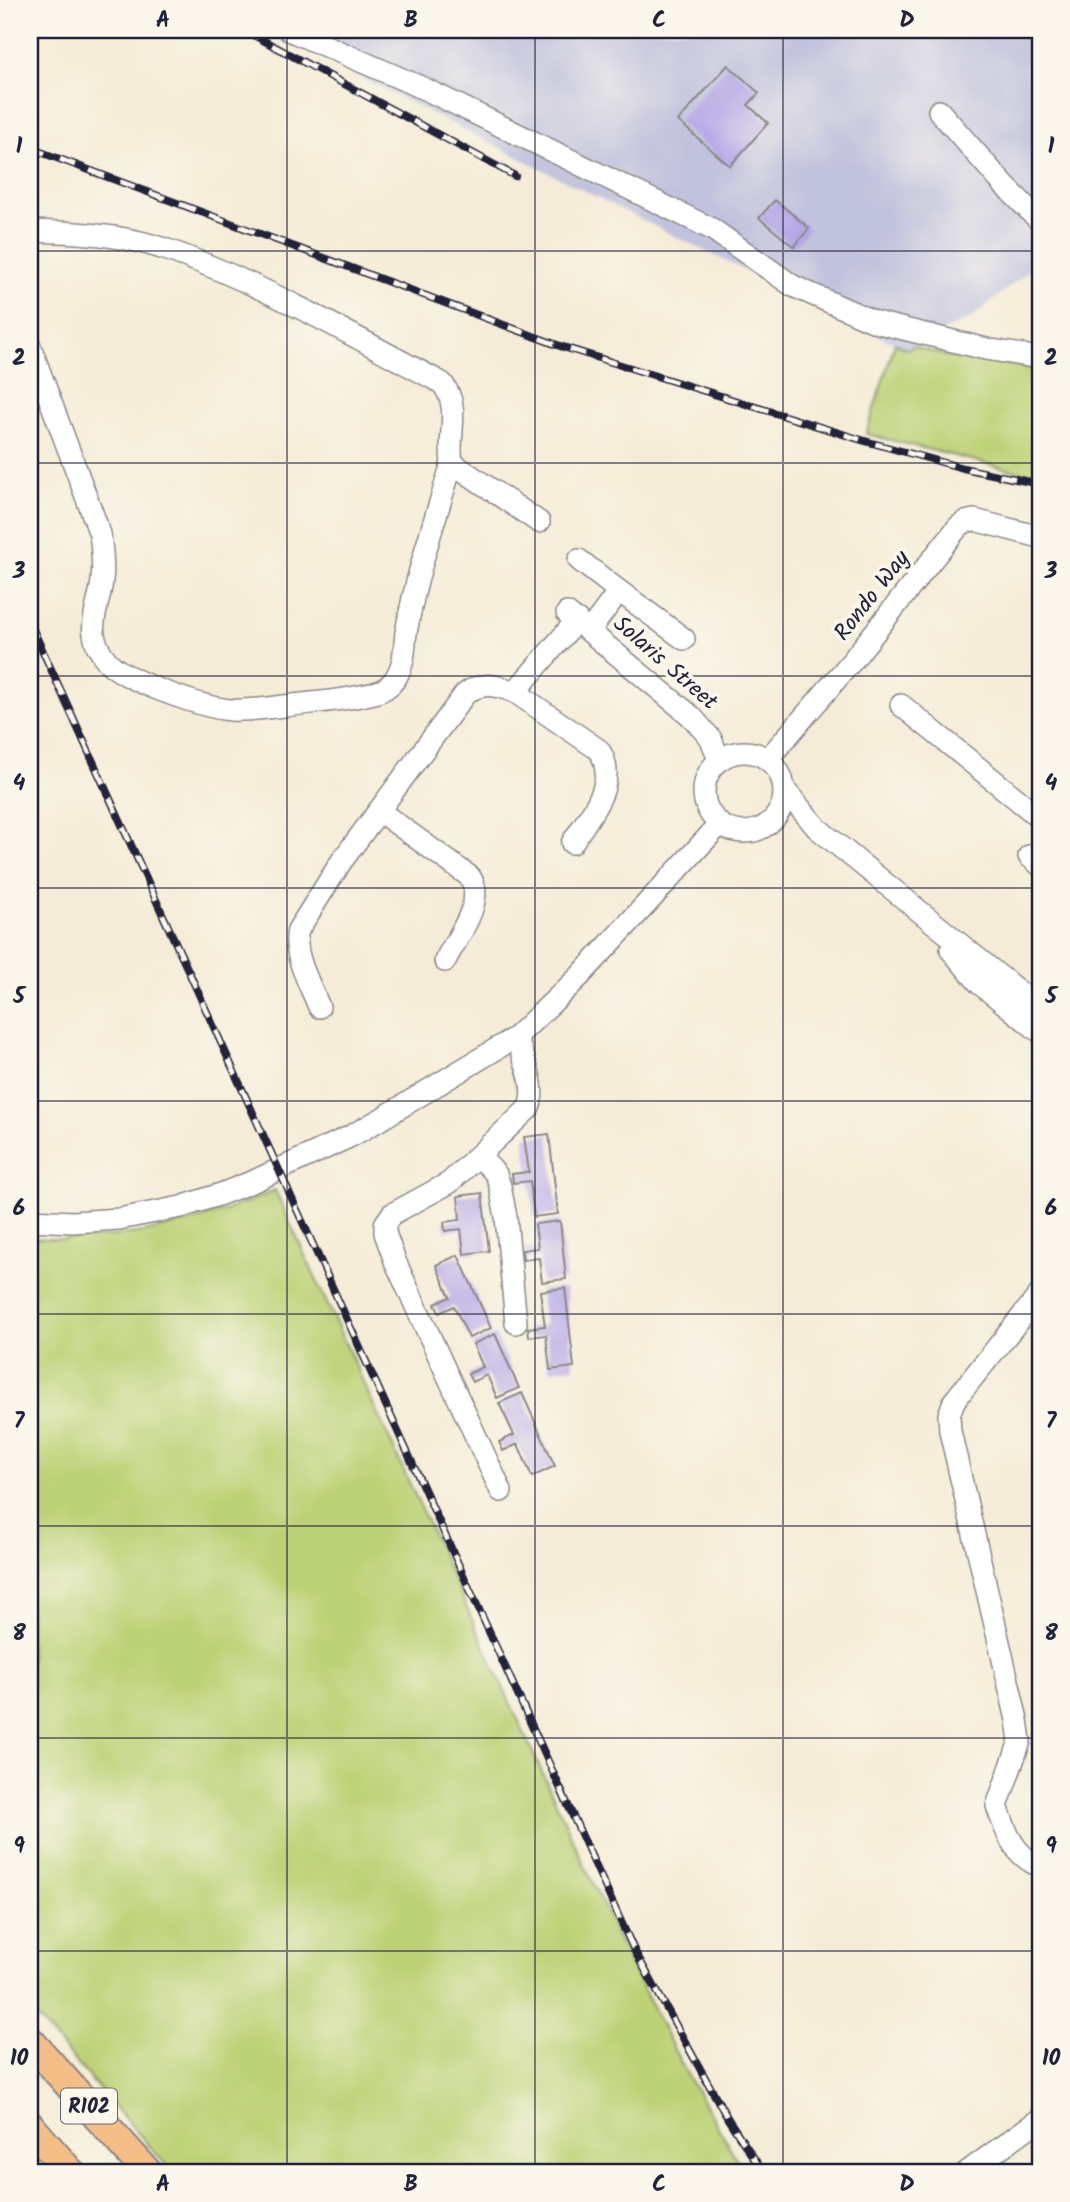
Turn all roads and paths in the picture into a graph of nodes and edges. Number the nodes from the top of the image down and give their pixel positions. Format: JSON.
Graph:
{"nodes":[{"id":1,"x":289,"y":30,"type":"edge"},
{"id":2,"x":939,"y":111,"type":"dead end"},
{"id":3,"x":1040,"y":221,"type":"edge"},
{"id":4,"x":30,"y":231,"type":"edge"},
{"id":5,"x":30,"y":346,"type":"edge"},
{"id":6,"x":1040,"y":358,"type":"edge"},
{"id":7,"x":452,"y":463,"type":"junction"},
{"id":8,"x":539,"y":522,"type":"dead end"},
{"id":9,"x":1040,"y":537,"type":"edge"},
{"id":10,"x":579,"y":560,"type":"dead end"},
{"id":11,"x":619,"y":591,"type":"junction"},
{"id":12,"x":578,"y":621,"type":"junction"},
{"id":13,"x":684,"y":639,"type":"dead end"},
{"id":14,"x":514,"y":692,"type":"junction"},
{"id":15,"x":901,"y":705,"type":"dead end"},
{"id":16,"x":768,"y":759,"type":"junction"},
{"id":17,"x":719,"y":760,"type":"junction"},
{"id":18,"x":784,"y":789,"type":"junction"},
{"id":19,"x":379,"y":811,"type":"junction"},
{"id":20,"x":1040,"y":818,"type":"edge"},
{"id":21,"x":772,"y":819,"type":"junction"},
{"id":22,"x":720,"y":824,"type":"junction"},
{"id":23,"x":817,"y":828,"type":"junction"},
{"id":24,"x":572,"y":843,"type":"dead end"},
{"id":25,"x":930,"y":920,"type":"junction"},
{"id":26,"x":444,"y":961,"type":"dead end"},
{"id":27,"x":1040,"y":993,"type":"edge"},
{"id":28,"x":319,"y":1007,"type":"dead end"},
{"id":29,"x":1040,"y":1009,"type":"edge"},
{"id":30,"x":1040,"y":1032,"type":"edge"},
{"id":31,"x":516,"y":1037,"type":"junction"},
{"id":32,"x":479,"y":1156,"type":"junction"},
{"id":33,"x":30,"y":1220,"type":"edge"},
{"id":34,"x":1040,"y":1294,"type":"edge"},
{"id":35,"x":516,"y":1323,"type":"dead end"},
{"id":36,"x":500,"y":1491,"type":"dead end"},
{"id":37,"x":1040,"y":1866,"type":"edge"},
{"id":38,"x":30,"y":2041,"type":"edge"},
{"id":39,"x":1040,"y":2119,"type":"edge"},
{"id":40,"x":30,"y":2126,"type":"edge"},
{"id":41,"x":70,"y":2172,"type":"edge"},
{"id":42,"x":148,"y":2172,"type":"edge"},
{"id":43,"x":967,"y":2172,"type":"edge"}],
"edges":[{"from":1,"to":6,"type":"street"},
{"from":2,"to":3,"type":"street"},
{"from":4,"to":7,"type":"street"},
{"from":5,"to":7,"type":"street"},
{"from":7,"to":8,"type":"street"},
{"from":9,"to":16,"type":"street","name":"Rondo Way"},
{"from":10,"to":11,"type":"street"},
{"from":11,"to":12,"type":"street"},
{"from":11,"to":13,"type":"street"},
{"from":12,"to":14,"type":"street"},
{"from":12,"to":17,"type":"street","name":"Solaris Street"},
{"from":14,"to":19,"type":"street"},
{"from":14,"to":24,"type":"street"},
{"from":15,"to":20,"type":"street"},
{"from":16,"to":17,"type":"street"},
{"from":16,"to":18,"type":"street"},
{"from":17,"to":22,"type":"street"},
{"from":18,"to":21,"type":"street"},
{"from":18,"to":23,"type":"street"},
{"from":19,"to":26,"type":"street"},
{"from":19,"to":28,"type":"street"},
{"from":21,"to":22,"type":"street"},
{"from":21,"to":23,"type":"street"},
{"from":22,"to":31,"type":"street"},
{"from":23,"to":25,"type":"street"},
{"from":25,"to":27,"type":"street"},
{"from":25,"to":29,"type":"street"},
{"from":25,"to":30,"type":"street"},
{"from":31,"to":32,"type":"street"},
{"from":31,"to":33,"type":"street"},
{"from":32,"to":35,"type":"street"},
{"from":32,"to":36,"type":"street"},
{"from":34,"to":37,"type":"street"},
{"from":38,"to":42,"type":"main road","number":"R102"},
{"from":39,"to":43,"type":"street"},
{"from":40,"to":41,"type":"main road","number":"R102"}]}
